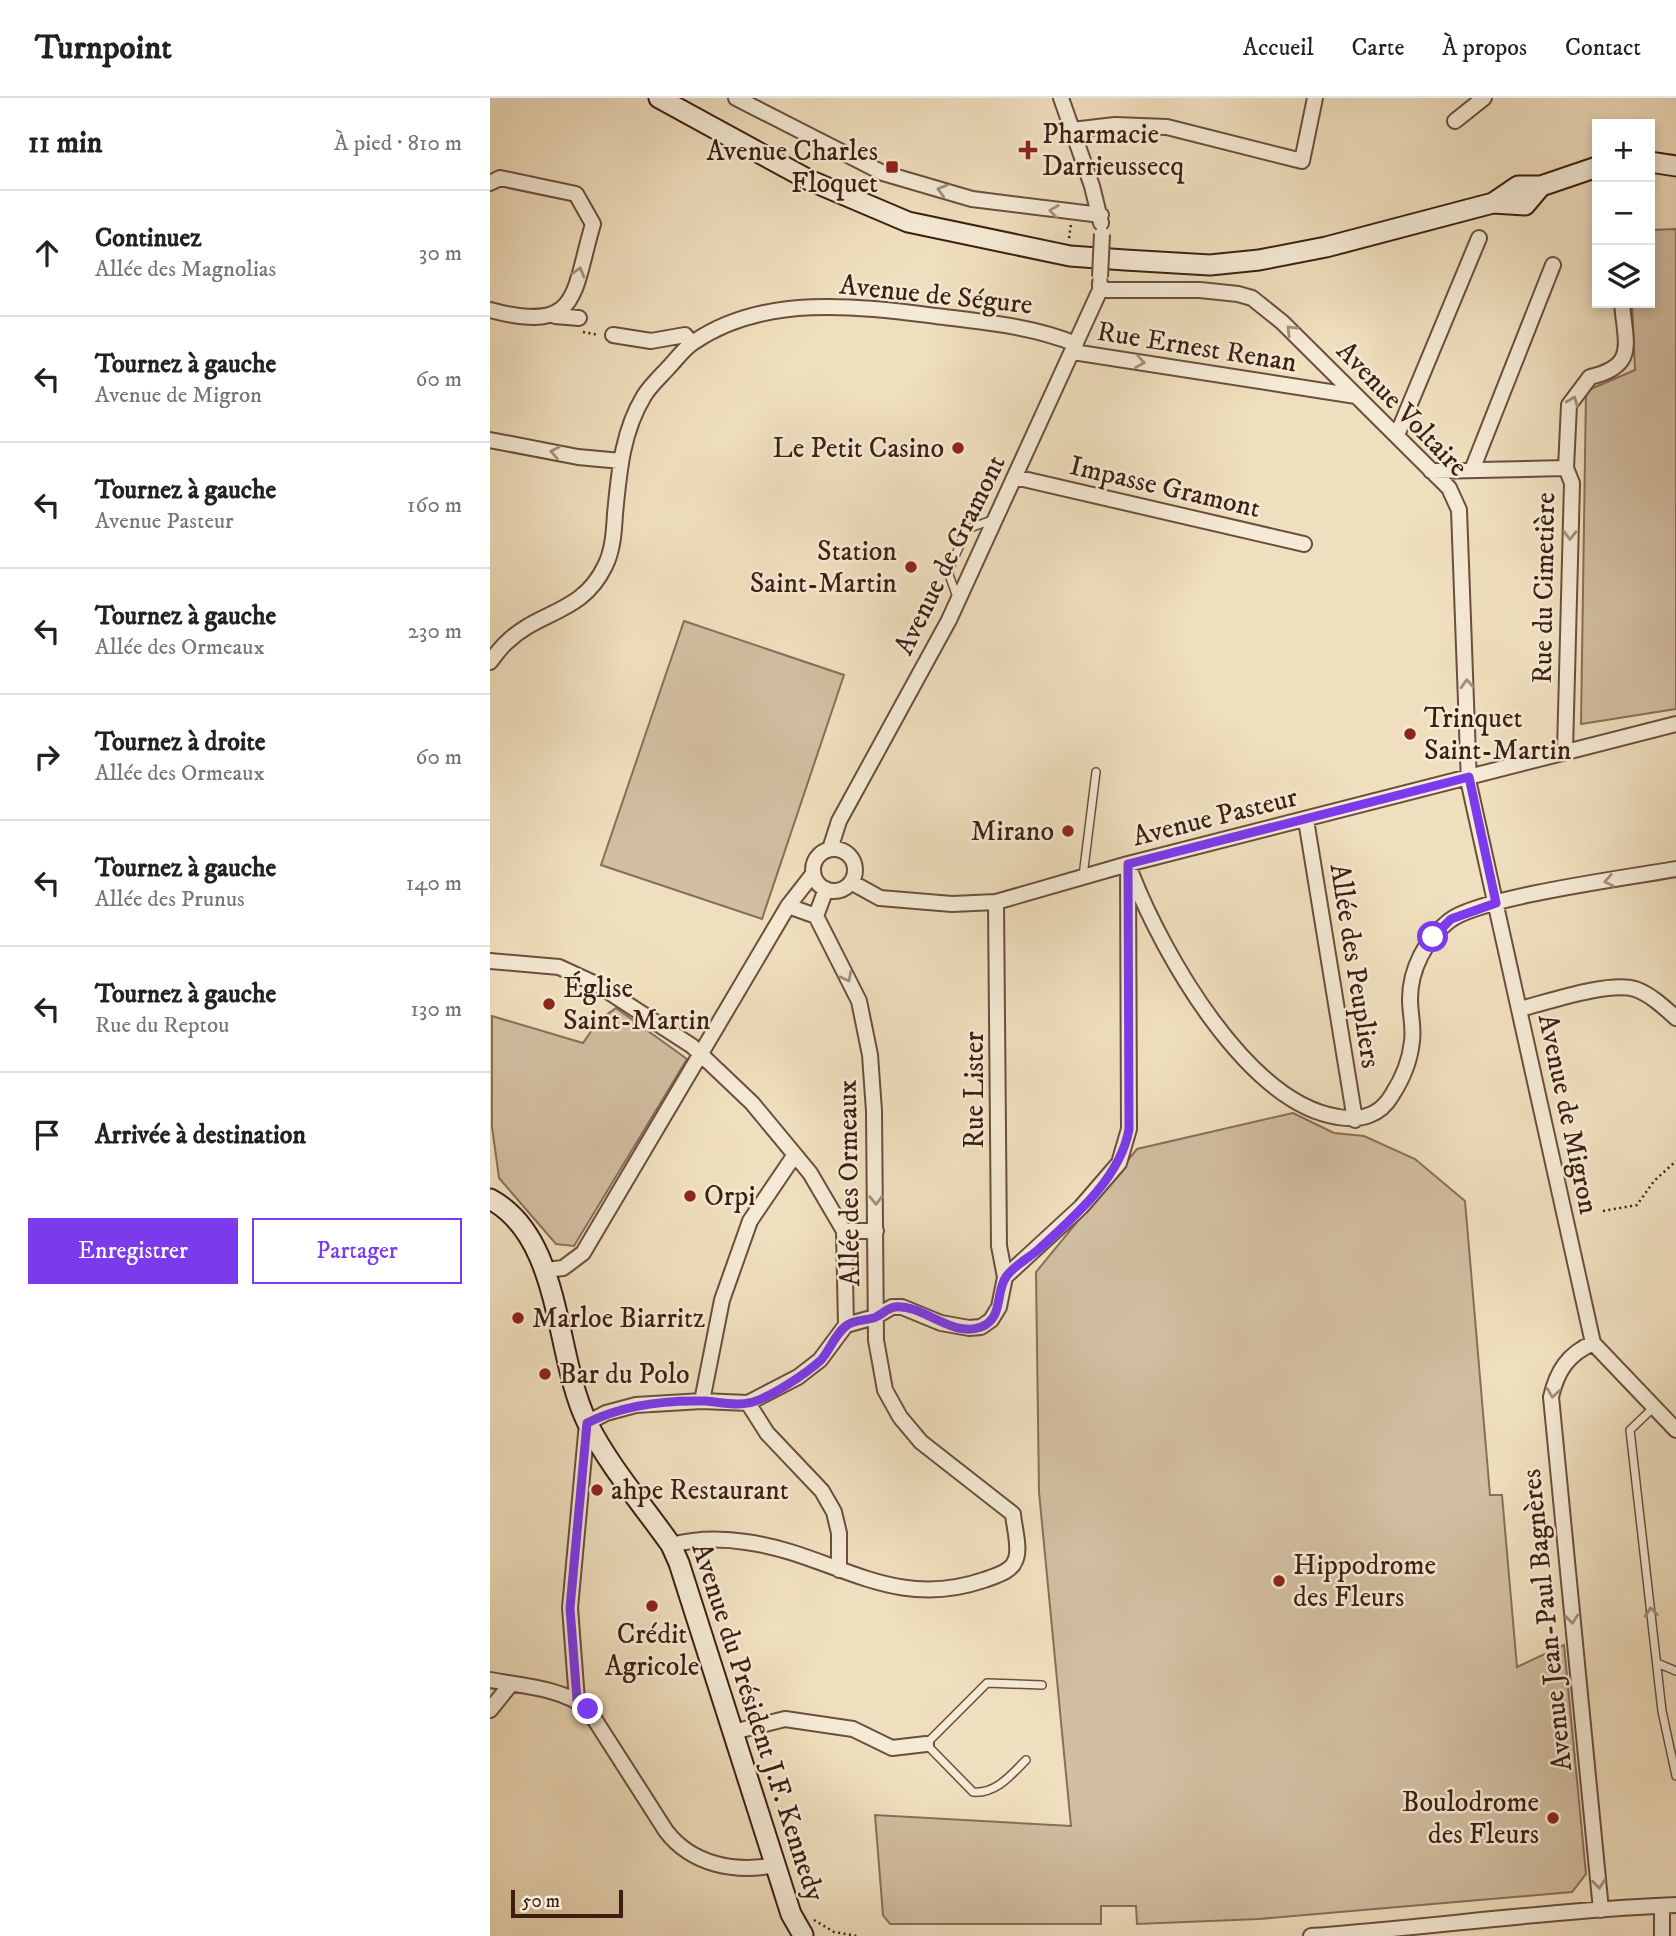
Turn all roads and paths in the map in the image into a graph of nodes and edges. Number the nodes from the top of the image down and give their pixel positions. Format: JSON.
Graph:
{"nodes":[{"id":1,"x":659,"y":98,"type":"edge"},
{"id":2,"x":736,"y":98,"type":"edge"},
{"id":3,"x":1060,"y":98,"type":"edge"},
{"id":4,"x":1315,"y":98,"type":"edge"},
{"id":5,"x":1484,"y":98,"type":"edge"},
{"id":6,"x":1455,"y":121,"type":"dead end"},
{"id":7,"x":1072,"y":130,"type":"junction"},
{"id":8,"x":1655,"y":163,"type":"edge"},
{"id":9,"x":1676,"y":166,"type":"edge"},
{"id":10,"x":1592,"y":168,"type":"edge"},
{"id":11,"x":490,"y":183,"type":"edge"},
{"id":12,"x":1072,"y":214,"type":"junction"},
{"id":13,"x":1101,"y":215,"type":"junction"},
{"id":14,"x":1479,"y":238,"type":"dead end"},
{"id":15,"x":1067,"y":256,"type":"junction"},
{"id":16,"x":1553,"y":265,"type":"dead end"},
{"id":17,"x":1100,"y":284,"type":"junction"},
{"id":18,"x":1622,"y":308,"type":"edge"},
{"id":19,"x":490,"y":310,"type":"edge"},
{"id":20,"x":555,"y":316,"type":"junction"},
{"id":21,"x":579,"y":318,"type":"joint"},
{"id":22,"x":613,"y":335,"type":"joint"},
{"id":23,"x":692,"y":343,"type":"junction"},
{"id":24,"x":1074,"y":348,"type":"junction"},
{"id":25,"x":1356,"y":397,"type":"junction"},
{"id":26,"x":1397,"y":435,"type":"junction"},
{"id":27,"x":490,"y":440,"type":"edge"},
{"id":28,"x":621,"y":461,"type":"junction"},
{"id":29,"x":1566,"y":468,"type":"junction"},
{"id":30,"x":1472,"y":470,"type":"junction"},
{"id":31,"x":1431,"y":471,"type":"junction"},
{"id":32,"x":1015,"y":477,"type":"junction"},
{"id":33,"x":996,"y":519,"type":"junction"},
{"id":34,"x":1304,"y":544,"type":"dead end"},
{"id":35,"x":958,"y":601,"type":"junction"},
{"id":36,"x":490,"y":662,"type":"edge"},
{"id":37,"x":1676,"y":724,"type":"edge"},
{"id":38,"x":1565,"y":751,"type":"junction"},
{"id":39,"x":1096,"y":772,"type":"dead end"},
{"id":40,"x":1469,"y":777,"type":"junction"},
{"id":41,"x":1306,"y":820,"type":"junction"},
{"id":42,"x":830,"y":849,"type":"junction"},
{"id":43,"x":1128,"y":864,"type":"junction"},
{"id":44,"x":1676,"y":869,"type":"edge"},
{"id":45,"x":813,"y":874,"type":"junction"},
{"id":46,"x":1083,"y":877,"type":"junction"},
{"id":47,"x":851,"y":882,"type":"junction"},
{"id":48,"x":826,"y":889,"type":"junction"},
{"id":49,"x":996,"y":902,"type":"junction"},
{"id":50,"x":1496,"y":903,"type":"junction"},
{"id":51,"x":788,"y":906,"type":"junction"},
{"id":52,"x":816,"y":916,"type":"junction"},
{"id":53,"x":490,"y":961,"type":"edge"},
{"id":54,"x":1520,"y":1009,"type":"junction"},
{"id":55,"x":1676,"y":1018,"type":"edge"},
{"id":56,"x":703,"y":1055,"type":"junction"},
{"id":57,"x":1355,"y":1120,"type":"junction"},
{"id":58,"x":794,"y":1156,"type":"junction"},
{"id":59,"x":1676,"y":1161,"type":"edge"},
{"id":60,"x":490,"y":1199,"type":"edge"},
{"id":61,"x":1603,"y":1211,"type":"dead end"},
{"id":62,"x":844,"y":1231,"type":"junction"},
{"id":63,"x":876,"y":1231,"type":"junction"},
{"id":64,"x":546,"y":1270,"type":"junction"},
{"id":65,"x":1005,"y":1277,"type":"junction"},
{"id":66,"x":875,"y":1317,"type":"junction"},
{"id":67,"x":846,"y":1325,"type":"junction"},
{"id":68,"x":1592,"y":1343,"type":"junction"},
{"id":69,"x":702,"y":1401,"type":"junction"},
{"id":70,"x":748,"y":1404,"type":"junction"},
{"id":71,"x":1654,"y":1407,"type":"junction"},
{"id":72,"x":587,"y":1423,"type":"junction"},
{"id":73,"x":1676,"y":1430,"type":"edge"},
{"id":74,"x":671,"y":1545,"type":"junction"},
{"id":75,"x":839,"y":1570,"type":"junction"},
{"id":76,"x":1657,"y":1663,"type":"junction"},
{"id":77,"x":1676,"y":1671,"type":"edge"},
{"id":78,"x":490,"y":1680,"type":"edge"},
{"id":79,"x":511,"y":1684,"type":"junction"},
{"id":80,"x":1042,"y":1685,"type":"dead end"},
{"id":81,"x":577,"y":1700,"type":"junction"},
{"id":82,"x":490,"y":1710,"type":"edge"},
{"id":83,"x":733,"y":1732,"type":"junction"},
{"id":84,"x":926,"y":1744,"type":"junction"},
{"id":85,"x":1026,"y":1760,"type":"dead end"},
{"id":86,"x":1676,"y":1776,"type":"edge"},
{"id":87,"x":776,"y":1865,"type":"junction"},
{"id":88,"x":1669,"y":1905,"type":"edge"},
{"id":89,"x":1601,"y":1910,"type":"junction"},
{"id":90,"x":808,"y":1931,"type":"edge"},
{"id":91,"x":1366,"y":1935,"type":"edge"},
{"id":92,"x":857,"y":1936,"type":"edge"},
{"id":93,"x":1311,"y":1936,"type":"edge"},
{"id":94,"x":1662,"y":1936,"type":"edge"}],
"edges":[{"from":1,"to":15,"type":"main road"},
{"from":12,"to":2,"type":"street","one_way":true},
{"from":3,"to":7,"type":"street"},
{"from":4,"to":7,"type":"street"},
{"from":5,"to":6,"type":"street"},
{"from":7,"to":13,"type":"street"},
{"from":8,"to":9,"type":"main road"},
{"from":10,"to":15,"type":"main road"},
{"from":20,"to":11,"type":"street","one_way":true},
{"from":12,"to":13,"type":"street"},
{"from":12,"to":15,"type":"path"},
{"from":13,"to":17,"type":"street","bridge":true},
{"from":14,"to":26,"type":"street"},
{"from":16,"to":30,"type":"street"},
{"from":17,"to":24,"type":"street","name":"Avenue de Gramont"},
{"from":25,"to":17,"type":"street","name":"Avenue Voltaire","one_way":true},
{"from":29,"to":18,"type":"street","name":"Rue du Cimetière","one_way":true},
{"from":19,"to":20,"type":"street"},
{"from":20,"to":21,"type":"street"},
{"from":21,"to":22,"type":"path"},
{"from":22,"to":23,"type":"street"},
{"from":23,"to":24,"type":"street","name":"Avenue de Ségure"},
{"from":23,"to":28,"type":"street","name":"Avenue de Ségure"},
{"from":24,"to":25,"type":"street","name":"Rue Ernest Renan","one_way":true},
{"from":24,"to":32,"type":"street","name":"Avenue de Gramont"},
{"from":25,"to":26,"type":"street","name":"Avenue Voltaire"},
{"from":26,"to":31,"type":"street","name":"Avenue Voltaire"},
{"from":28,"to":27,"type":"street","one_way":true},
{"from":28,"to":36,"type":"street","name":"Avenue de Ségure"},
{"from":29,"to":30,"type":"street"},
{"from":29,"to":38,"type":"street","name":"Rue du Cimetière","one_way":true},
{"from":30,"to":31,"type":"street"},
{"from":40,"to":31,"type":"street","name":"Avenue Voltaire","one_way":true},
{"from":32,"to":33,"type":"street","name":"Avenue de Gramont"},
{"from":32,"to":34,"type":"street","name":"Impasse Gramont"},
{"from":33,"to":35,"type":"street","name":"Avenue de Gramont"},
{"from":33,"to":35,"type":"lane"},
{"from":35,"to":42,"type":"street","name":"Avenue de Gramont"},
{"from":37,"to":38,"type":"street","name":"Avenue Pasteur"},
{"from":38,"to":40,"type":"street","name":"Avenue Pasteur"},
{"from":39,"to":46,"type":"lane"},
{"from":40,"to":41,"type":"street","name":"Avenue Pasteur"},
{"from":40,"to":50,"type":"street","name":"Avenue de Migron"},
{"from":41,"to":43,"type":"street","name":"Avenue Pasteur"},
{"from":41,"to":57,"type":"street","name":"Allée des Peupliers"},
{"from":42,"to":45,"type":"street"},
{"from":42,"to":47,"type":"street"},
{"from":43,"to":46,"type":"street","name":"Avenue Pasteur"},
{"from":43,"to":57,"type":"street"},
{"from":43,"to":65,"type":"street"},
{"from":44,"to":50,"type":"street","one_way":true},
{"from":45,"to":48,"type":"street"},
{"from":45,"to":51,"type":"street"},
{"from":46,"to":49,"type":"street","name":"Avenue Pasteur"},
{"from":47,"to":48,"type":"street"},
{"from":47,"to":49,"type":"street","name":"Avenue Pasteur"},
{"from":48,"to":52,"type":"street"},
{"from":49,"to":65,"type":"street","name":"Rue Lister"},
{"from":50,"to":54,"type":"street","name":"Avenue de Migron"},
{"from":50,"to":57,"type":"street"},
{"from":51,"to":52,"type":"street"},
{"from":51,"to":56,"type":"street"},
{"from":52,"to":63,"type":"street","name":"Allée des Ormeaux","one_way":true},
{"from":53,"to":56,"type":"street"},
{"from":54,"to":55,"type":"street"},
{"from":54,"to":68,"type":"street","name":"Avenue de Migron"},
{"from":56,"to":58,"type":"street"},
{"from":56,"to":64,"type":"street"},
{"from":58,"to":62,"type":"street"},
{"from":58,"to":69,"type":"street"},
{"from":59,"to":61,"type":"path"},
{"from":60,"to":64,"type":"main road","name":"Avenue du Président J.F. Kennedy"},
{"from":62,"to":63,"type":"street"},
{"from":62,"to":67,"type":"street"},
{"from":63,"to":66,"type":"street","name":"Allée des Ormeaux"},
{"from":64,"to":72,"type":"main road","name":"Avenue du Président J.F. Kennedy"},
{"from":65,"to":66,"type":"street","name":"Allée des Ormeaux"},
{"from":66,"to":67,"type":"street"},
{"from":66,"to":75,"type":"street"},
{"from":67,"to":70,"type":"street"},
{"from":68,"to":71,"type":"street"},
{"from":68,"to":89,"type":"street","name":"Avenue Jean-Paul Bagnères","one_way":true},
{"from":69,"to":70,"type":"street"},
{"from":69,"to":72,"type":"street"},
{"from":70,"to":75,"type":"street"},
{"from":71,"to":73,"type":"street"},
{"from":76,"to":71,"type":"lane","one_way":true},
{"from":72,"to":74,"type":"main road","name":"Avenue du Président J.F. Kennedy"},
{"from":72,"to":81,"type":"street"},
{"from":74,"to":75,"type":"street"},
{"from":74,"to":83,"type":"main road","name":"Avenue du Président J.F. Kennedy"},
{"from":76,"to":77,"type":"lane"},
{"from":76,"to":86,"type":"lane"},
{"from":78,"to":79,"type":"street"},
{"from":79,"to":81,"type":"street"},
{"from":79,"to":82,"type":"street"},
{"from":80,"to":84,"type":"lane"},
{"from":81,"to":87,"type":"street"},
{"from":83,"to":84,"type":"street"},
{"from":83,"to":87,"type":"main road","name":"Avenue du Président J.F. Kennedy"},
{"from":84,"to":85,"type":"lane"},
{"from":87,"to":90,"type":"main road","name":"Avenue du Président J.F. Kennedy"},
{"from":88,"to":89,"type":"street"},
{"from":88,"to":94,"type":"street"},
{"from":89,"to":91,"type":"street"},
{"from":90,"to":92,"type":"path"},
{"from":91,"to":93,"type":"street"}]}
